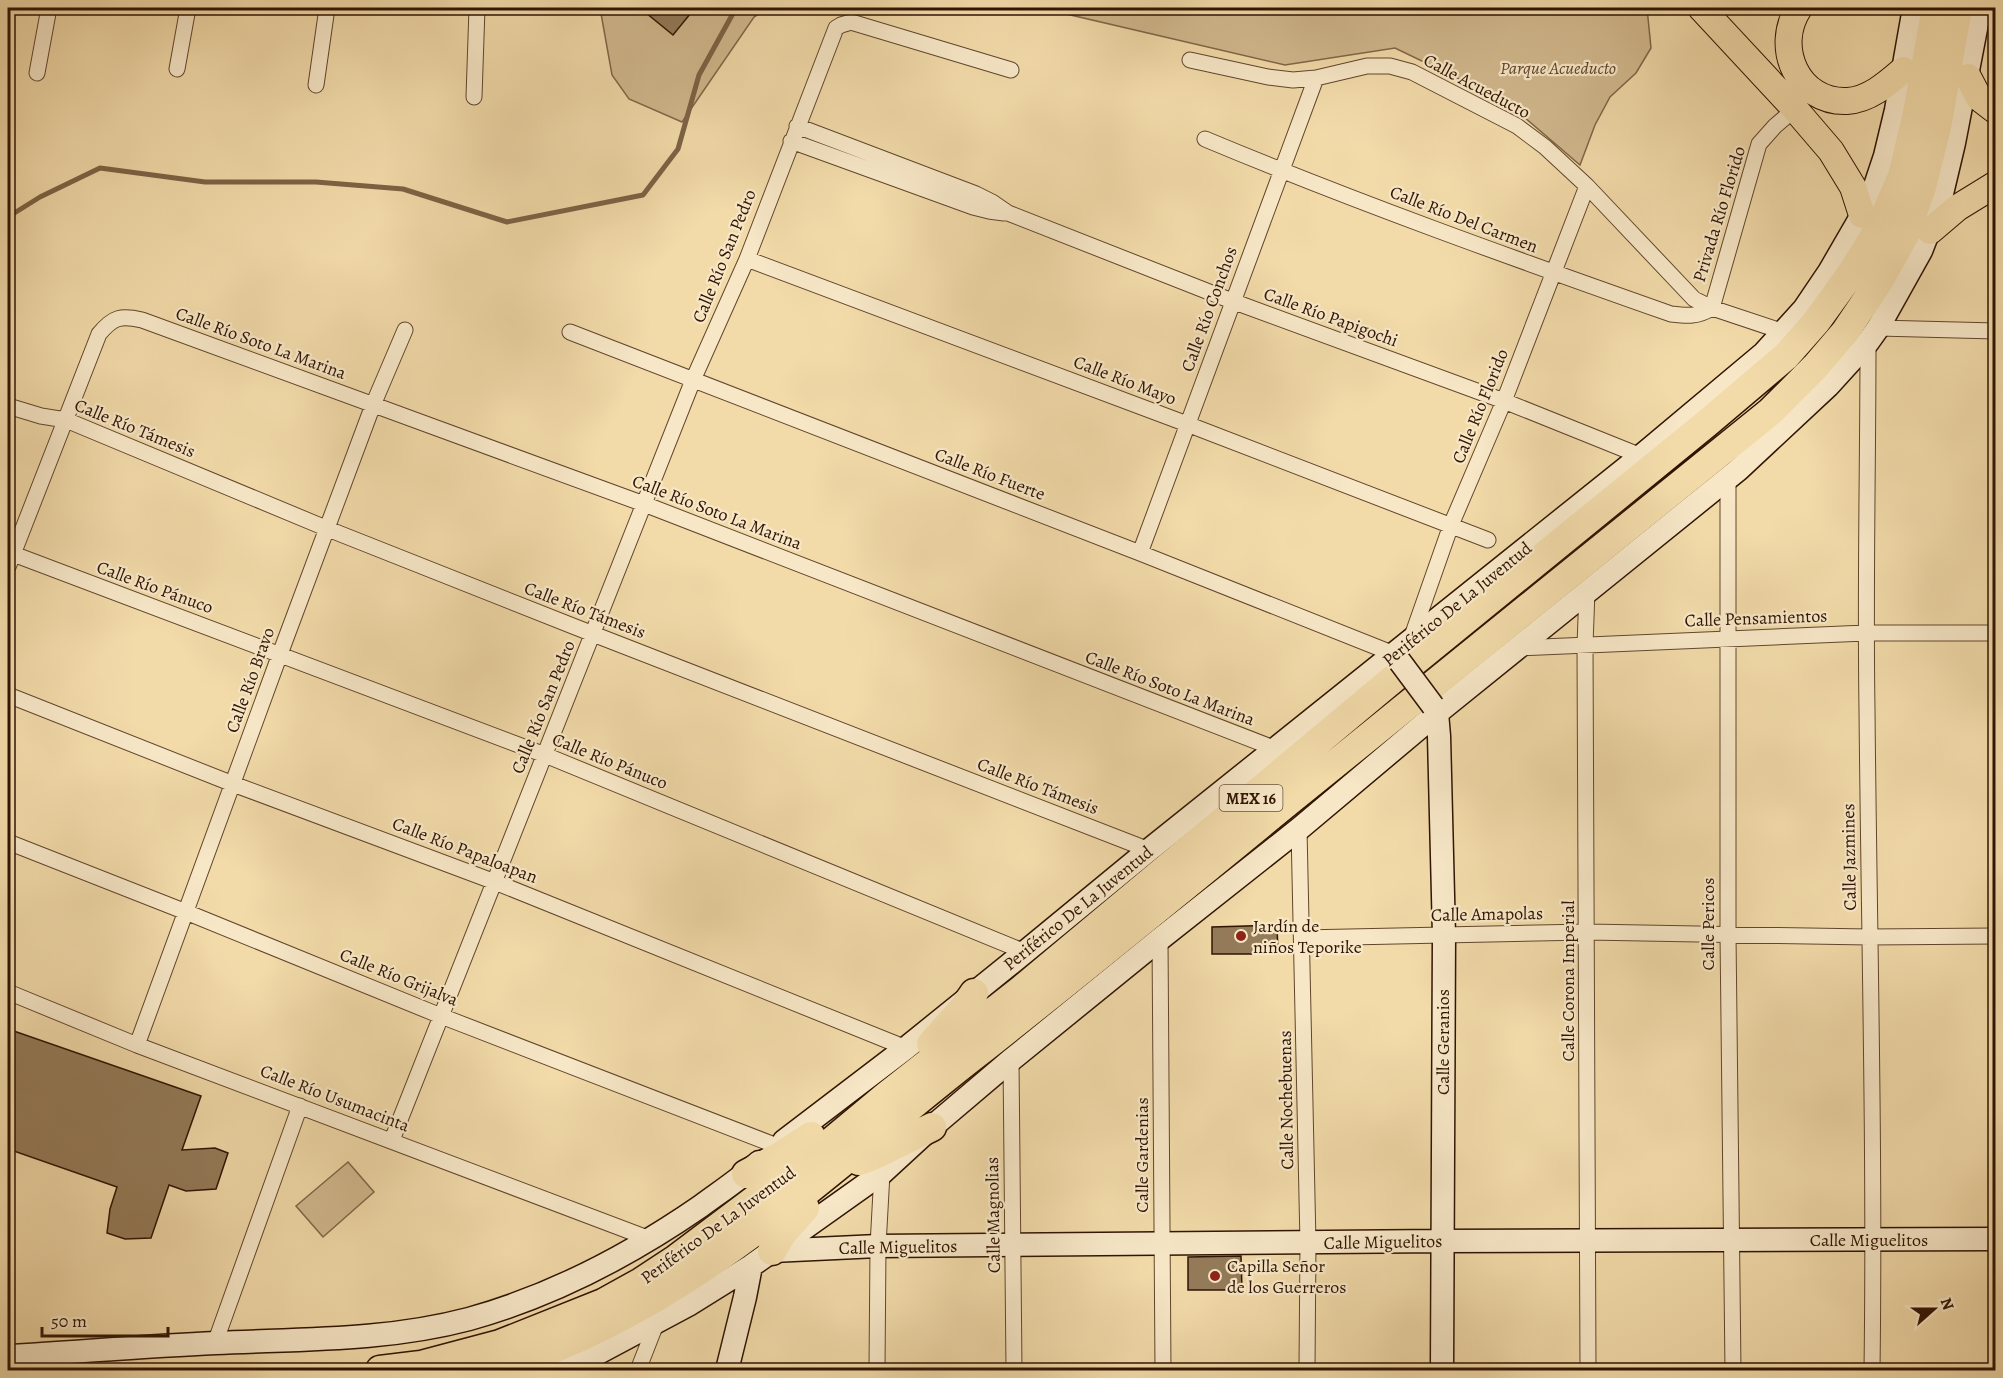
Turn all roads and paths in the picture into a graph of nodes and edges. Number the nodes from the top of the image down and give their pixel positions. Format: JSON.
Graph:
{"nodes":[{"id":1,"x":49,"y":8,"type":"edge"},
{"id":2,"x":188,"y":8,"type":"edge"},
{"id":3,"x":327,"y":8,"type":"edge"},
{"id":4,"x":477,"y":8,"type":"edge"},
{"id":5,"x":1701,"y":8,"type":"edge"},
{"id":6,"x":1799,"y":8,"type":"edge"},
{"id":7,"x":1958,"y":8,"type":"edge"},
{"id":8,"x":1980,"y":8,"type":"edge"},
{"id":9,"x":1939,"y":29,"type":"edge"},
{"id":10,"x":1191,"y":60,"type":"dead end"},
{"id":11,"x":177,"y":69,"type":"dead end"},
{"id":12,"x":1011,"y":70,"type":"dead end"},
{"id":13,"x":1903,"y":70,"type":"junction"},
{"id":14,"x":38,"y":73,"type":"dead end"},
{"id":15,"x":1968,"y":77,"type":"junction"},
{"id":16,"x":1316,"y":78,"type":"junction"},
{"id":17,"x":316,"y":86,"type":"dead end"},
{"id":18,"x":474,"y":97,"type":"dead end"},
{"id":19,"x":1795,"y":109,"type":"junction"},
{"id":20,"x":1995,"y":111,"type":"edge"},
{"id":21,"x":797,"y":126,"type":"junction"},
{"id":22,"x":1205,"y":139,"type":"dead end"},
{"id":23,"x":791,"y":141,"type":"junction"},
{"id":24,"x":1954,"y":143,"type":"junction"},
{"id":25,"x":1282,"y":171,"type":"junction"},
{"id":26,"x":1995,"y":184,"type":"edge"},
{"id":27,"x":1587,"y":186,"type":"junction"},
{"id":28,"x":1008,"y":213,"type":"junction"},
{"id":29,"x":1862,"y":215,"type":"junction"},
{"id":30,"x":1930,"y":231,"type":"junction"},
{"id":31,"x":747,"y":259,"type":"junction"},
{"id":32,"x":1552,"y":273,"type":"junction"},
{"id":33,"x":1232,"y":301,"type":"junction"},
{"id":34,"x":1712,"y":308,"type":"junction"},
{"id":35,"x":405,"y":330,"type":"dead end"},
{"id":36,"x":1995,"y":331,"type":"edge"},
{"id":37,"x":570,"y":332,"type":"dead end"},
{"id":38,"x":1784,"y":332,"type":"junction"},
{"id":39,"x":1873,"y":335,"type":"junction"},
{"id":40,"x":693,"y":380,"type":"junction"},
{"id":41,"x":1504,"y":401,"type":"junction"},
{"id":42,"x":373,"y":405,"type":"junction"},
{"id":43,"x":8,"y":406,"type":"edge"},
{"id":44,"x":66,"y":420,"type":"junction"},
{"id":45,"x":1187,"y":424,"type":"junction"},
{"id":46,"x":1641,"y":456,"type":"junction"},
{"id":47,"x":1728,"y":478,"type":"junction"},
{"id":48,"x":644,"y":504,"type":"junction"},
{"id":49,"x":1451,"y":525,"type":"junction"},
{"id":50,"x":328,"y":529,"type":"junction"},
{"id":51,"x":1488,"y":540,"type":"dead end"},
{"id":52,"x":1140,"y":553,"type":"junction"},
{"id":53,"x":9,"y":558,"type":"edge"},
{"id":54,"x":1587,"y":591,"type":"junction"},
{"id":55,"x":1866,"y":633,"type":"junction"},
{"id":56,"x":1995,"y":633,"type":"edge"},
{"id":57,"x":593,"y":634,"type":"junction"},
{"id":58,"x":1727,"y":639,"type":"junction"},
{"id":59,"x":1585,"y":645,"type":"junction"},
{"id":60,"x":1519,"y":648,"type":"junction"},
{"id":61,"x":1401,"y":651,"type":"junction"},
{"id":62,"x":280,"y":654,"type":"junction"},
{"id":63,"x":8,"y":695,"type":"edge"},
{"id":64,"x":1435,"y":710,"type":"junction"},
{"id":65,"x":1275,"y":749,"type":"junction"},
{"id":66,"x":545,"y":755,"type":"junction"},
{"id":67,"x":233,"y":784,"type":"junction"},
{"id":68,"x":1299,"y":829,"type":"junction"},
{"id":69,"x":8,"y":842,"type":"edge"},
{"id":70,"x":1149,"y":850,"type":"junction"},
{"id":71,"x":495,"y":882,"type":"junction"},
{"id":72,"x":186,"y":912,"type":"junction"},
{"id":73,"x":1588,"y":932,"type":"junction"},
{"id":74,"x":1444,"y":934,"type":"junction"},
{"id":75,"x":1728,"y":935,"type":"junction"},
{"id":76,"x":1995,"y":936,"type":"edge"},
{"id":77,"x":1869,"y":937,"type":"junction"},
{"id":78,"x":1302,"y":938,"type":"junction"},
{"id":79,"x":1160,"y":939,"type":"junction"},
{"id":80,"x":1025,"y":952,"type":"junction"},
{"id":81,"x":8,"y":992,"type":"edge"},
{"id":82,"x":974,"y":993,"type":"junction"},
{"id":83,"x":441,"y":1016,"type":"junction"},
{"id":84,"x":137,"y":1045,"type":"junction"},
{"id":85,"x":906,"y":1048,"type":"junction"},
{"id":86,"x":1011,"y":1060,"type":"junction"},
{"id":87,"x":895,"y":1089,"type":"junction"},
{"id":88,"x":300,"y":1106,"type":"junction"},
{"id":89,"x":932,"y":1127,"type":"junction"},
{"id":90,"x":392,"y":1140,"type":"junction"},
{"id":91,"x":777,"y":1146,"type":"junction"},
{"id":92,"x":833,"y":1172,"type":"junction"},
{"id":93,"x":882,"y":1173,"type":"junction"},
{"id":94,"x":746,"y":1174,"type":"junction"},
{"id":95,"x":650,"y":1239,"type":"junction"},
{"id":96,"x":1995,"y":1239,"type":"edge"},
{"id":97,"x":1588,"y":1240,"type":"junction"},
{"id":98,"x":1731,"y":1240,"type":"junction"},
{"id":99,"x":1874,"y":1240,"type":"junction"},
{"id":100,"x":1442,"y":1241,"type":"junction"},
{"id":101,"x":1308,"y":1243,"type":"junction"},
{"id":102,"x":1162,"y":1244,"type":"junction"},
{"id":103,"x":1013,"y":1245,"type":"junction"},
{"id":104,"x":878,"y":1246,"type":"junction"},
{"id":105,"x":761,"y":1258,"type":"junction"},
{"id":106,"x":656,"y":1323,"type":"junction"},
{"id":107,"x":215,"y":1343,"type":"junction"},
{"id":108,"x":8,"y":1356,"type":"edge"},
{"id":109,"x":380,"y":1371,"type":"edge"},
{"id":110,"x":494,"y":1371,"type":"edge"},
{"id":111,"x":552,"y":1371,"type":"edge"},
{"id":112,"x":638,"y":1371,"type":"edge"},
{"id":113,"x":727,"y":1371,"type":"edge"},
{"id":114,"x":877,"y":1371,"type":"edge"},
{"id":115,"x":1014,"y":1371,"type":"edge"},
{"id":116,"x":1163,"y":1371,"type":"edge"},
{"id":117,"x":1307,"y":1371,"type":"edge"},
{"id":118,"x":1442,"y":1371,"type":"edge"},
{"id":119,"x":1588,"y":1371,"type":"edge"},
{"id":120,"x":1733,"y":1371,"type":"edge"},
{"id":121,"x":1872,"y":1371,"type":"edge"}],
"edges":[{"from":1,"to":14,"type":"street"},
{"from":2,"to":11,"type":"street"},
{"from":3,"to":17,"type":"street"},
{"from":4,"to":18,"type":"street"},
{"from":5,"to":19,"type":"main road"},
{"from":6,"to":13,"type":"main road"},
{"from":7,"to":9,"type":"highway","number":"MEX 16"},
{"from":8,"to":9,"type":"main road","name":"Periférico De La Juventud"},
{"from":9,"to":13,"type":"main road","name":"Periférico De La Juventud"},
{"from":9,"to":15,"type":"main road","name":"Periférico De La Juventud"},
{"from":9,"to":24,"type":"highway"},
{"from":9,"to":87,"type":"highway","name":"Periférico De La Juventud","number":"MEX 16"},
{"from":9,"to":92,"type":"highway","name":"Periférico De La Juventud","number":"MEX 16"},
{"from":10,"to":16,"type":"street","name":"Calle Acueducto"},
{"from":12,"to":21,"type":"street","name":"Calle Río San Pedro"},
{"from":13,"to":29,"type":"main road","name":"Periférico De La Juventud"},
{"from":15,"to":20,"type":"main road"},
{"from":15,"to":24,"type":"main road","name":"Periférico De La Juventud"},
{"from":16,"to":25,"type":"street","name":"Calle Río Conchos"},
{"from":16,"to":27,"type":"street","name":"Calle Acueducto"},
{"from":19,"to":29,"type":"main road"},
{"from":19,"to":34,"type":"street","name":"Privada Río Florido"},
{"from":21,"to":23,"type":"street","name":"Calle Río San Pedro"},
{"from":21,"to":28,"type":"street","name":"Calle Río Papigochi"},
{"from":22,"to":25,"type":"street","name":"Calle Río Del Carmen"},
{"from":23,"to":28,"type":"street","name":"Calle Río Papigochi"},
{"from":23,"to":31,"type":"street","name":"Calle Río San Pedro"},
{"from":24,"to":30,"type":"main road","name":"Periférico De La Juventud"},
{"from":25,"to":32,"type":"street","name":"Calle Río Del Carmen"},
{"from":25,"to":33,"type":"street","name":"Calle Río Conchos"},
{"from":26,"to":30,"type":"main road"},
{"from":27,"to":32,"type":"street","name":"Calle Río Florido"},
{"from":27,"to":34,"type":"street","name":"Calle Acueducto"},
{"from":28,"to":33,"type":"street","name":"Calle Río Papigochi"},
{"from":29,"to":38,"type":"main road","name":"Periférico De La Juventud"},
{"from":30,"to":39,"type":"main road","name":"Periférico De La Juventud"},
{"from":31,"to":40,"type":"street","name":"Calle Río San Pedro"},
{"from":31,"to":45,"type":"street","name":"Calle Río Mayo"},
{"from":32,"to":34,"type":"street","name":"Calle Río Del Carmen"},
{"from":32,"to":41,"type":"street","name":"Calle Río Florido"},
{"from":33,"to":41,"type":"street","name":"Calle Río Papigochi"},
{"from":33,"to":45,"type":"street","name":"Calle Río Conchos"},
{"from":34,"to":38,"type":"street","name":"Calle Acueducto"},
{"from":35,"to":42,"type":"street","name":"Calle Río Bravo"},
{"from":36,"to":39,"type":"street"},
{"from":37,"to":40,"type":"street","name":"Calle Río Fuerte"},
{"from":38,"to":46,"type":"main road","name":"Periférico De La Juventud"},
{"from":39,"to":47,"type":"main road","name":"Periférico De La Juventud"},
{"from":39,"to":55,"type":"street","name":"Calle Jazmines"},
{"from":40,"to":48,"type":"street","name":"Calle Río San Pedro"},
{"from":40,"to":52,"type":"street","name":"Calle Río Fuerte"},
{"from":41,"to":46,"type":"street","name":"Calle Río Papigochi"},
{"from":41,"to":49,"type":"street","name":"Calle Río Florido"},
{"from":42,"to":44,"type":"street","name":"Calle Río Soto La Marina"},
{"from":42,"to":48,"type":"street","name":"Calle Río Soto La Marina"},
{"from":42,"to":50,"type":"street","name":"Calle Río Bravo"},
{"from":43,"to":44,"type":"street","name":"Calle Río Támesis"},
{"from":44,"to":50,"type":"street","name":"Calle Río Támesis"},
{"from":44,"to":53,"type":"street"},
{"from":45,"to":49,"type":"street","name":"Calle Río Mayo"},
{"from":45,"to":52,"type":"street","name":"Calle Río Conchos"},
{"from":46,"to":61,"type":"main road","name":"Periférico De La Juventud"},
{"from":47,"to":54,"type":"main road","name":"Periférico De La Juventud"},
{"from":47,"to":58,"type":"street","name":"Calle Pericos"},
{"from":48,"to":57,"type":"street","name":"Calle Río San Pedro"},
{"from":48,"to":65,"type":"street","name":"Calle Río Soto La Marina"},
{"from":49,"to":51,"type":"street","name":"Calle Río Mayo"},
{"from":49,"to":61,"type":"street","name":"Calle Río Florido"},
{"from":50,"to":57,"type":"street","name":"Calle Río Támesis"},
{"from":50,"to":62,"type":"street","name":"Calle Río Bravo"},
{"from":52,"to":61,"type":"street","name":"Calle Río Fuerte"},
{"from":53,"to":62,"type":"street","name":"Calle Río Pánuco"},
{"from":54,"to":59,"type":"street","name":"Calle Corona Imperial"},
{"from":54,"to":60,"type":"main road","name":"Periférico De La Juventud"},
{"from":55,"to":56,"type":"street","name":"Calle Pensamientos"},
{"from":55,"to":58,"type":"street","name":"Calle Pensamientos"},
{"from":55,"to":77,"type":"street","name":"Calle Jazmines"},
{"from":57,"to":66,"type":"street","name":"Calle Río San Pedro"},
{"from":57,"to":70,"type":"street","name":"Calle Río Támesis"},
{"from":58,"to":59,"type":"street","name":"Calle Pensamientos"},
{"from":58,"to":75,"type":"street","name":"Calle Pericos"},
{"from":59,"to":60,"type":"street","name":"Calle Pensamientos"},
{"from":59,"to":73,"type":"street","name":"Calle Corona Imperial"},
{"from":60,"to":64,"type":"main road","name":"Periférico De La Juventud"},
{"from":61,"to":64,"type":"main road","bridge":true},
{"from":61,"to":65,"type":"main road","name":"Periférico De La Juventud"},
{"from":62,"to":66,"type":"street","name":"Calle Río Pánuco"},
{"from":62,"to":67,"type":"street","name":"Calle Río Bravo"},
{"from":63,"to":67,"type":"street","name":"Calle Río Papaloapan"},
{"from":64,"to":68,"type":"main road","name":"Periférico De La Juventud"},
{"from":64,"to":74,"type":"main road","name":"Calle Geranios"},
{"from":65,"to":70,"type":"main road","name":"Periférico De La Juventud"},
{"from":66,"to":71,"type":"street","name":"Calle Río San Pedro"},
{"from":66,"to":80,"type":"street","name":"Calle Río Pánuco"},
{"from":67,"to":71,"type":"street","name":"Calle Río Papaloapan"},
{"from":67,"to":72,"type":"street","name":"Calle Río Bravo"},
{"from":68,"to":78,"type":"street","name":"Calle Nochebuenas"},
{"from":68,"to":79,"type":"main road","name":"Periférico De La Juventud"},
{"from":69,"to":72,"type":"street","name":"Calle Río Grijalva"},
{"from":70,"to":80,"type":"main road","name":"Periférico De La Juventud"},
{"from":71,"to":83,"type":"street","name":"Calle Río San Pedro"},
{"from":71,"to":85,"type":"street","name":"Calle Río Papaloapan"},
{"from":72,"to":83,"type":"street","name":"Calle Río Grijalva"},
{"from":72,"to":84,"type":"street","name":"Calle Río Bravo"},
{"from":73,"to":74,"type":"street","name":"Calle Amapolas"},
{"from":73,"to":75,"type":"street","name":"Calle Amapolas"},
{"from":73,"to":97,"type":"street","name":"Calle Corona Imperial"},
{"from":74,"to":78,"type":"street","name":"Calle Amapolas"},
{"from":74,"to":100,"type":"main road","name":"Calle Geranios"},
{"from":75,"to":77,"type":"street","name":"Calle Amapolas"},
{"from":75,"to":98,"type":"street","name":"Calle Pericos"},
{"from":76,"to":77,"type":"street","name":"Calle Amapolas"},
{"from":77,"to":99,"type":"street","name":"Calle Jazmines"},
{"from":78,"to":101,"type":"street","name":"Calle Nochebuenas"},
{"from":79,"to":86,"type":"main road","name":"Periférico De La Juventud"},
{"from":79,"to":102,"type":"street","name":"Calle Gardenias"},
{"from":80,"to":82,"type":"main road","name":"Periférico De La Juventud"},
{"from":81,"to":84,"type":"street","name":"Calle Río Usumacinta"},
{"from":82,"to":85,"type":"main road","name":"Periférico De La Juventud"},
{"from":82,"to":87,"type":"highway"},
{"from":83,"to":90,"type":"street","name":"Calle Río San Pedro"},
{"from":83,"to":91,"type":"street","name":"Calle Río Grijalva"},
{"from":84,"to":88,"type":"street","name":"Calle Río Usumacinta"},
{"from":85,"to":91,"type":"main road","name":"Periférico De La Juventud"},
{"from":86,"to":89,"type":"main road","name":"Periférico De La Juventud"},
{"from":86,"to":103,"type":"street","name":"Calle Magnolias"},
{"from":87,"to":94,"type":"highway"},
{"from":87,"to":109,"type":"highway","name":"Periférico De La Juventud","number":"MEX 16"},
{"from":88,"to":90,"type":"street","name":"Calle Río Usumacinta"},
{"from":88,"to":107,"type":"street"},
{"from":89,"to":92,"type":"highway"},
{"from":89,"to":93,"type":"main road","name":"Periférico De La Juventud"},
{"from":90,"to":95,"type":"street","name":"Calle Río Usumacinta"},
{"from":91,"to":94,"type":"main road","name":"Periférico De La Juventud"},
{"from":92,"to":105,"type":"highway"},
{"from":92,"to":110,"type":"highway","name":"Periférico De La Juventud","number":"MEX 16"},
{"from":93,"to":104,"type":"street"},
{"from":93,"to":105,"type":"main road","name":"Periférico De La Juventud"},
{"from":94,"to":95,"type":"main road","name":"Periférico De La Juventud"},
{"from":95,"to":107,"type":"main road","name":"Periférico De La Juventud"},
{"from":96,"to":99,"type":"main road","name":"Calle Miguelitos"},
{"from":97,"to":98,"type":"main road","name":"Calle Miguelitos"},
{"from":97,"to":100,"type":"main road","name":"Calle Miguelitos"},
{"from":97,"to":119,"type":"street","name":"Calle Corona Imperial"},
{"from":98,"to":99,"type":"main road","name":"Calle Miguelitos"},
{"from":98,"to":120,"type":"street","name":"Calle Pericos"},
{"from":99,"to":121,"type":"street","name":"Calle Jazmines"},
{"from":100,"to":101,"type":"main road","name":"Calle Miguelitos"},
{"from":100,"to":118,"type":"main road","name":"Calle Geranios"},
{"from":101,"to":102,"type":"main road","name":"Calle Miguelitos"},
{"from":101,"to":117,"type":"street","name":"Calle Nochebuenas"},
{"from":102,"to":103,"type":"main road","name":"Calle Miguelitos"},
{"from":102,"to":116,"type":"street","name":"Calle Gardenias"},
{"from":103,"to":104,"type":"main road","name":"Calle Miguelitos"},
{"from":103,"to":115,"type":"street","name":"Calle Magnolias"},
{"from":104,"to":105,"type":"main road","name":"Calle Miguelitos"},
{"from":104,"to":114,"type":"street"},
{"from":105,"to":106,"type":"main road","name":"Periférico De La Juventud"},
{"from":105,"to":113,"type":"main road"},
{"from":106,"to":111,"type":"main road","name":"Periférico De La Juventud"},
{"from":106,"to":112,"type":"street"},
{"from":107,"to":108,"type":"main road","name":"Periférico De La Juventud"}]}
